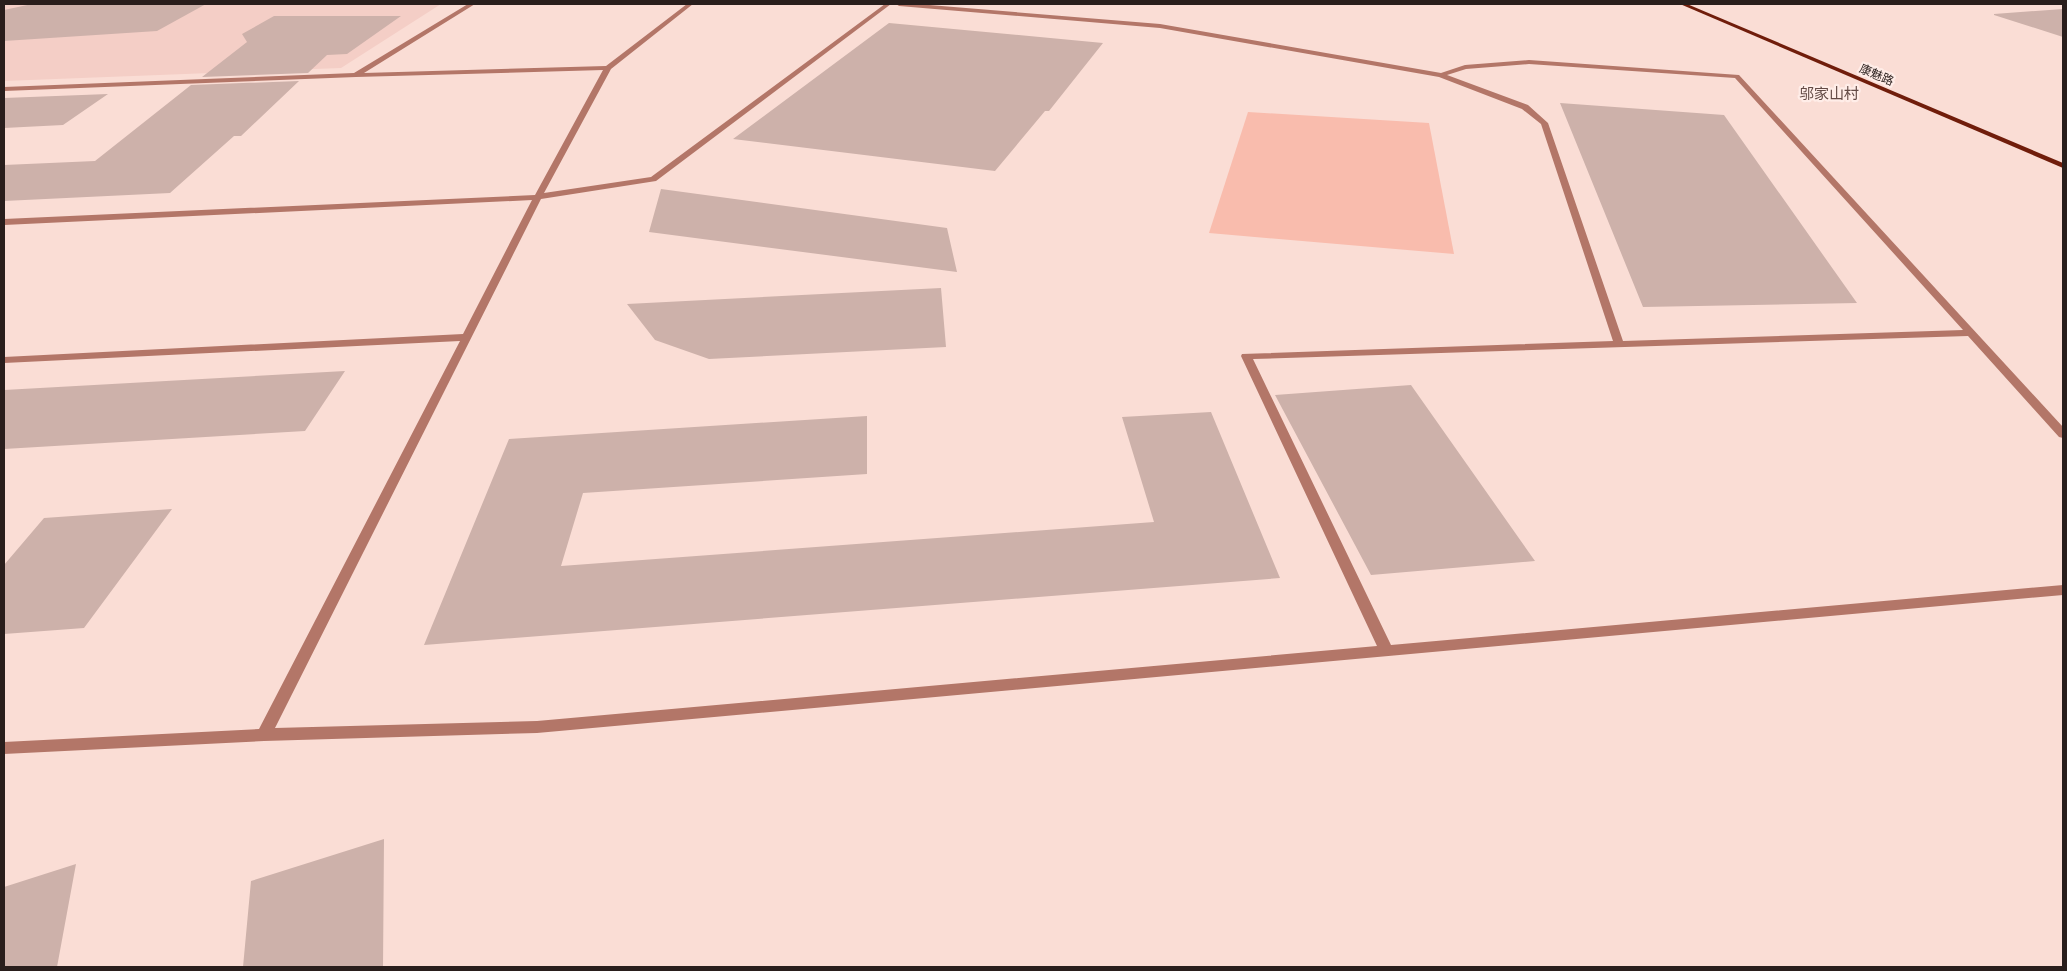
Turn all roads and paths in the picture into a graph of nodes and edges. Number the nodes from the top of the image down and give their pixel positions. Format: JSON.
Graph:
{"nodes":[{"id":1,"x":472,"y":4,"type":"edge"},
{"id":2,"x":690,"y":4,"type":"edge"},
{"id":3,"x":888,"y":4,"type":"edge"},
{"id":4,"x":899,"y":4,"type":"edge"},
{"id":5,"x":1683,"y":4,"type":"edge"},
{"id":6,"x":1700,"y":4,"type":"edge"},
{"id":7,"x":608,"y":68,"type":"junction"},
{"id":8,"x":356,"y":75,"type":"junction"},
{"id":9,"x":1441,"y":75,"type":"junction"},
{"id":10,"x":4,"y":89,"type":"edge"},
{"id":11,"x":2063,"y":157,"type":"edge"},
{"id":12,"x":2063,"y":166,"type":"edge"},
{"id":13,"x":538,"y":197,"type":"junction"},
{"id":14,"x":4,"y":222,"type":"edge"},
{"id":15,"x":1971,"y":333,"type":"junction"},
{"id":16,"x":468,"y":337,"type":"junction"},
{"id":17,"x":1619,"y":344,"type":"junction"},
{"id":18,"x":4,"y":360,"type":"edge"},
{"id":19,"x":2063,"y":434,"type":"edge"},
{"id":20,"x":2063,"y":590,"type":"edge"},
{"id":21,"x":1387,"y":651,"type":"junction"},
{"id":22,"x":264,"y":736,"type":"junction"},
{"id":23,"x":4,"y":748,"type":"edge"}],
"edges":[{"from":1,"to":8,"type":"street"},
{"from":2,"to":7,"type":"street"},
{"from":3,"to":13,"type":"street"},
{"from":4,"to":9,"type":"street"},
{"from":5,"to":12,"type":"main road","name":"康魅路"},
{"from":6,"to":11,"type":"main road","name":"康魅路"},
{"from":7,"to":8,"type":"street"},
{"from":7,"to":13,"type":"street"},
{"from":8,"to":10,"type":"street"},
{"from":9,"to":15,"type":"street"},
{"from":9,"to":17,"type":"street"},
{"from":13,"to":14,"type":"street"},
{"from":13,"to":16,"type":"street"},
{"from":15,"to":17,"type":"street"},
{"from":15,"to":19,"type":"street"},
{"from":16,"to":18,"type":"street"},
{"from":16,"to":22,"type":"street"},
{"from":17,"to":21,"type":"street"},
{"from":20,"to":21,"type":"street"},
{"from":21,"to":22,"type":"street"},
{"from":22,"to":23,"type":"street"}]}
